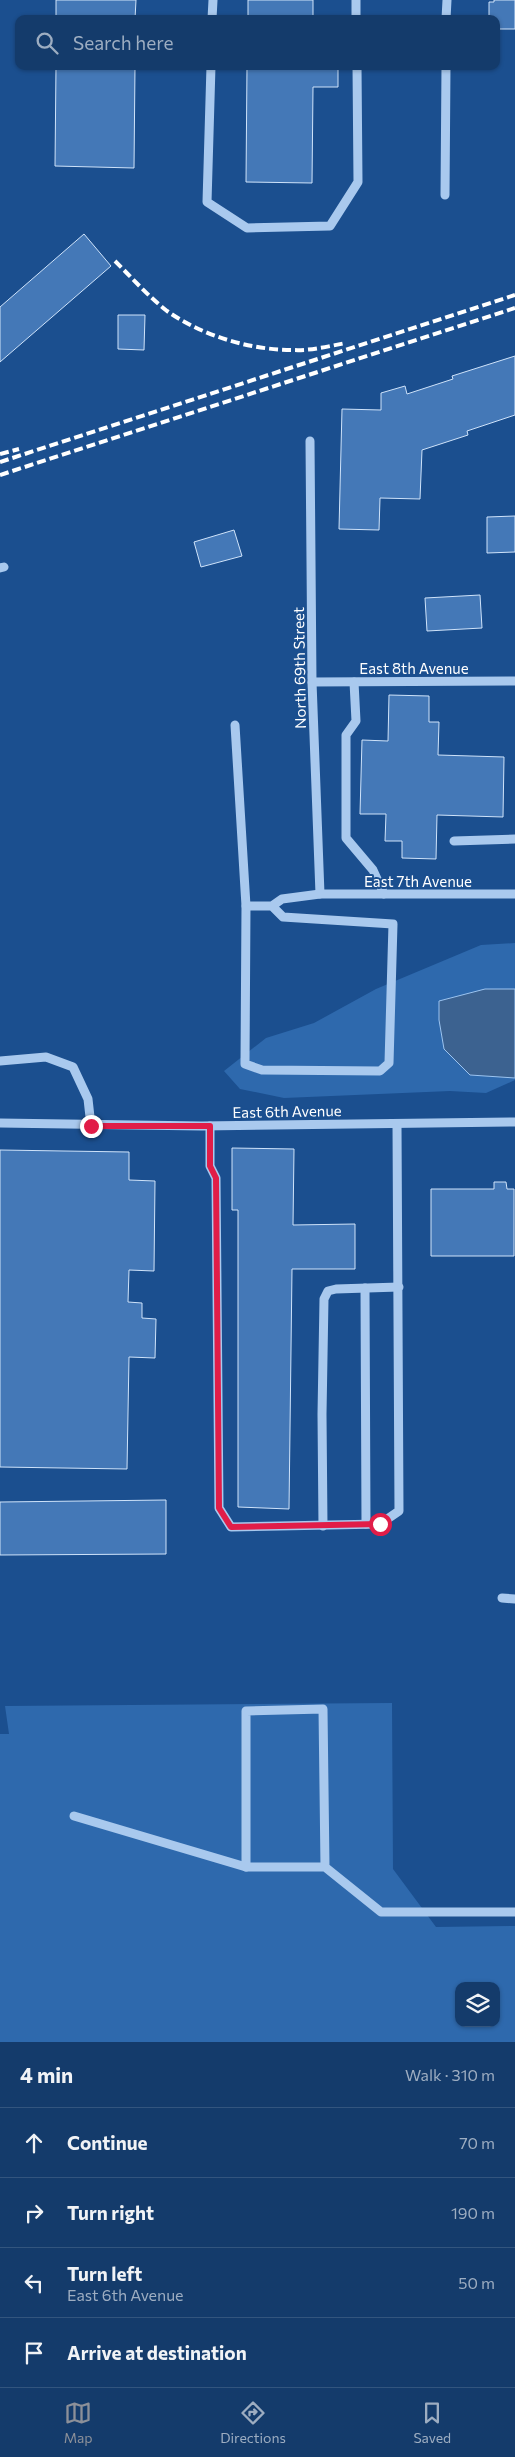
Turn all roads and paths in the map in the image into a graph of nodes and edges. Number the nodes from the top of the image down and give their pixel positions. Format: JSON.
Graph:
{"nodes":[{"id":1,"x":213,"y":0,"type":"edge"},
{"id":2,"x":356,"y":0,"type":"edge"},
{"id":3,"x":447,"y":0,"type":"edge"},
{"id":4,"x":212,"y":15,"type":"edge"},
{"id":5,"x":356,"y":15,"type":"edge"},
{"id":6,"x":446,"y":15,"type":"edge"},
{"id":7,"x":211,"y":70,"type":"edge"},
{"id":8,"x":357,"y":70,"type":"edge"},
{"id":9,"x":446,"y":70,"type":"edge"},
{"id":10,"x":445,"y":195,"type":"dead end"},
{"id":11,"x":310,"y":441,"type":"dead end"},
{"id":12,"x":515,"y":681,"type":"edge"},
{"id":13,"x":312,"y":682,"type":"junction"},
{"id":14,"x":354,"y":682,"type":"junction"},
{"id":15,"x":236,"y":725,"type":"dead end"},
{"id":16,"x":515,"y":840,"type":"edge"},
{"id":17,"x":454,"y":841,"type":"dead end"},
{"id":18,"x":320,"y":894,"type":"junction"},
{"id":19,"x":384,"y":894,"type":"junction"},
{"id":20,"x":515,"y":894,"type":"edge"},
{"id":21,"x":246,"y":906,"type":"junction"},
{"id":22,"x":272,"y":906,"type":"junction"},
{"id":23,"x":0,"y":1061,"type":"edge"},
{"id":24,"x":515,"y":1122,"type":"edge"},
{"id":25,"x":0,"y":1123,"type":"edge"},
{"id":26,"x":397,"y":1124,"type":"junction"},
{"id":27,"x":91,"y":1126,"type":"junction"},
{"id":28,"x":210,"y":1126,"type":"junction"},
{"id":29,"x":399,"y":1287,"type":"junction"},
{"id":30,"x":365,"y":1288,"type":"junction"},
{"id":31,"x":366,"y":1524,"type":"junction"},
{"id":32,"x":323,"y":1526,"type":"junction"},
{"id":33,"x":502,"y":1598,"type":"dead end"},
{"id":34,"x":515,"y":1599,"type":"edge"},
{"id":35,"x":74,"y":1816,"type":"dead end"},
{"id":36,"x":246,"y":1867,"type":"junction"},
{"id":37,"x":325,"y":1867,"type":"junction"},
{"id":38,"x":515,"y":1912,"type":"edge"}],
"edges":[{"from":1,"to":4,"type":"street"},
{"from":2,"to":5,"type":"street"},
{"from":3,"to":6,"type":"street"},
{"from":7,"to":8,"type":"street"},
{"from":9,"to":10,"type":"street"},
{"from":11,"to":13,"type":"street","name":"North 69th Street"},
{"from":12,"to":14,"type":"street","name":"East 8th Avenue"},
{"from":13,"to":14,"type":"street","name":"East 8th Avenue"},
{"from":13,"to":18,"type":"street","name":"North 69th Street"},
{"from":14,"to":19,"type":"street"},
{"from":15,"to":21,"type":"street"},
{"from":16,"to":17,"type":"street"},
{"from":18,"to":19,"type":"street","name":"East 7th Avenue"},
{"from":18,"to":22,"type":"street","name":"East 7th Avenue"},
{"from":19,"to":20,"type":"street","name":"East 7th Avenue"},
{"from":21,"to":22,"type":"street"},
{"from":21,"to":22,"type":"street"},
{"from":23,"to":27,"type":"street"},
{"from":24,"to":26,"type":"street","name":"East 6th Avenue"},
{"from":25,"to":27,"type":"street","name":"East 6th Avenue"},
{"from":26,"to":28,"type":"street","name":"East 6th Avenue"},
{"from":26,"to":29,"type":"street"},
{"from":27,"to":28,"type":"street","name":"East 6th Avenue"},
{"from":28,"to":32,"type":"street"},
{"from":29,"to":30,"type":"street"},
{"from":29,"to":31,"type":"street"},
{"from":30,"to":31,"type":"street"},
{"from":30,"to":32,"type":"street"},
{"from":31,"to":32,"type":"street"},
{"from":33,"to":34,"type":"street"},
{"from":35,"to":36,"type":"street"},
{"from":36,"to":37,"type":"street"},
{"from":36,"to":37,"type":"street"},
{"from":37,"to":38,"type":"street"}]}
